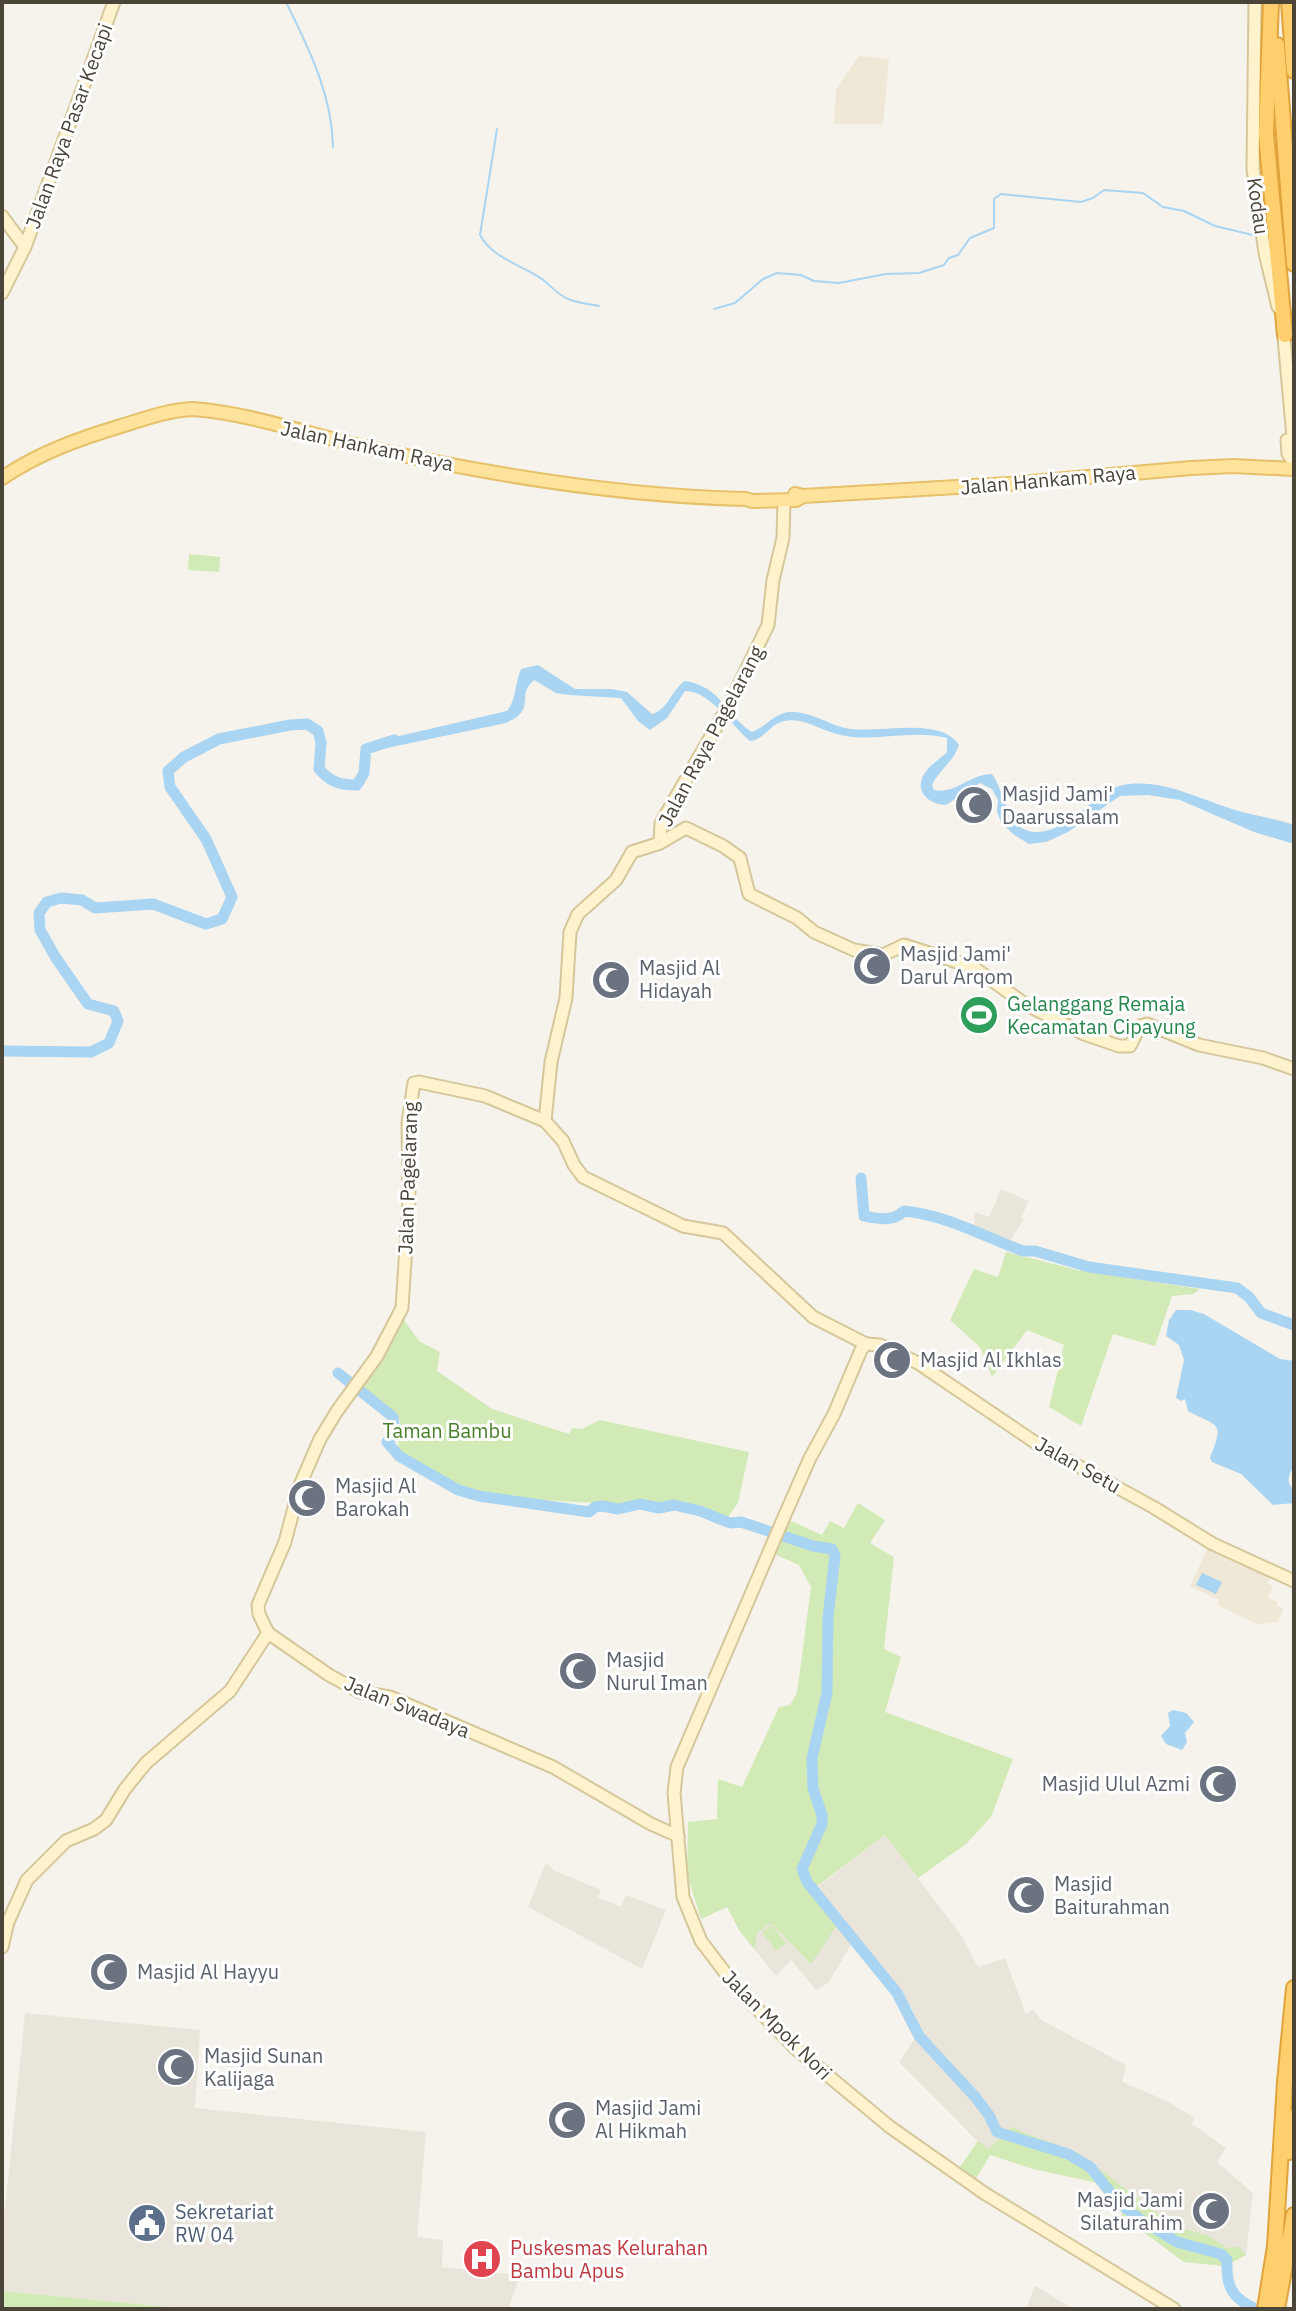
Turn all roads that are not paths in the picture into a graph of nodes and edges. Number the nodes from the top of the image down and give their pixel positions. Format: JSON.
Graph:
{"nodes":[{"id":1,"x":114,"y":2,"type":"edge"},
{"id":2,"x":1255,"y":2,"type":"edge"},
{"id":3,"x":1273,"y":2,"type":"edge"},
{"id":4,"x":1289,"y":2,"type":"edge"},
{"id":5,"x":1294,"y":71,"type":"edge"},
{"id":6,"x":2,"y":216,"type":"edge"},
{"id":7,"x":25,"y":247,"type":"junction"},
{"id":8,"x":1294,"y":264,"type":"edge"},
{"id":9,"x":2,"y":293,"type":"edge"},
{"id":10,"x":1285,"y":335,"type":"junction"},
{"id":11,"x":1290,"y":413,"type":"edge"},
{"id":12,"x":1294,"y":448,"type":"edge"},
{"id":13,"x":1294,"y":466,"type":"edge"},
{"id":14,"x":2,"y":478,"type":"edge"},
{"id":15,"x":803,"y":496,"type":"junction"},
{"id":16,"x":746,"y":499,"type":"junction"},
{"id":17,"x":784,"y":501,"type":"junction"},
{"id":18,"x":660,"y":843,"type":"junction"},
{"id":19,"x":1294,"y":1069,"type":"edge"},
{"id":20,"x":545,"y":1121,"type":"junction"},
{"id":21,"x":866,"y":1344,"type":"junction"},
{"id":22,"x":1294,"y":1581,"type":"edge"},
{"id":23,"x":268,"y":1633,"type":"junction"},
{"id":24,"x":678,"y":1836,"type":"junction"},
{"id":25,"x":2,"y":1947,"type":"edge"},
{"id":26,"x":1294,"y":1988,"type":"edge"},
{"id":27,"x":1294,"y":2117,"type":"edge"},
{"id":28,"x":1293,"y":2220,"type":"edge"},
{"id":29,"x":1275,"y":2246,"type":"junction"},
{"id":30,"x":1272,"y":2305,"type":"edge"},
{"id":31,"x":1174,"y":2309,"type":"edge"}],
"edges":[{"from":1,"to":7,"type":"main road","name":"Jalan Raya Pasar Kecapi"},
{"from":2,"to":10,"type":"main road","name":"Kodau"},
{"from":3,"to":8,"type":"highway"},
{"from":3,"to":10,"type":"highway"},
{"from":4,"to":5,"type":"highway"},
{"from":6,"to":7,"type":"main road"},
{"from":7,"to":9,"type":"main road","name":"Jalan Raya Pasar Kecapi"},
{"from":10,"to":11,"type":"main road","name":"Kodau"},
{"from":11,"to":12,"type":"main road","name":"Kodau"},
{"from":11,"to":13,"type":"main road","name":"Kodau"},
{"from":13,"to":15,"type":"main road","name":"Jalan Hankam Raya"},
{"from":14,"to":16,"type":"main road","name":"Jalan Hankam Raya"},
{"from":15,"to":16,"type":"main road","name":"Jalan Hankam Raya"},
{"from":15,"to":17,"type":"main road","name":"Jalan Hankam Raya"},
{"from":16,"to":17,"type":"main road","name":"Jalan Hankam Raya"},
{"from":17,"to":18,"type":"main road","name":"Jalan Raya Pagelarang"},
{"from":18,"to":19,"type":"main road"},
{"from":18,"to":20,"type":"main road","name":"Jalan Raya Pagelarang"},
{"from":20,"to":21,"type":"main road"},
{"from":20,"to":23,"type":"main road","name":"Jalan Pagelarang"},
{"from":21,"to":22,"type":"main road","name":"Jalan Setu"},
{"from":21,"to":24,"type":"main road","name":"Jalan Mpok Nori"},
{"from":23,"to":24,"type":"main road","name":"Jalan Swadaya"},
{"from":23,"to":25,"type":"main road"},
{"from":24,"to":31,"type":"main road","name":"Jalan Mpok Nori"},
{"from":26,"to":29,"type":"highway"},
{"from":27,"to":29,"type":"highway"},
{"from":28,"to":30,"type":"highway"},
{"from":29,"to":30,"type":"highway"}]}
